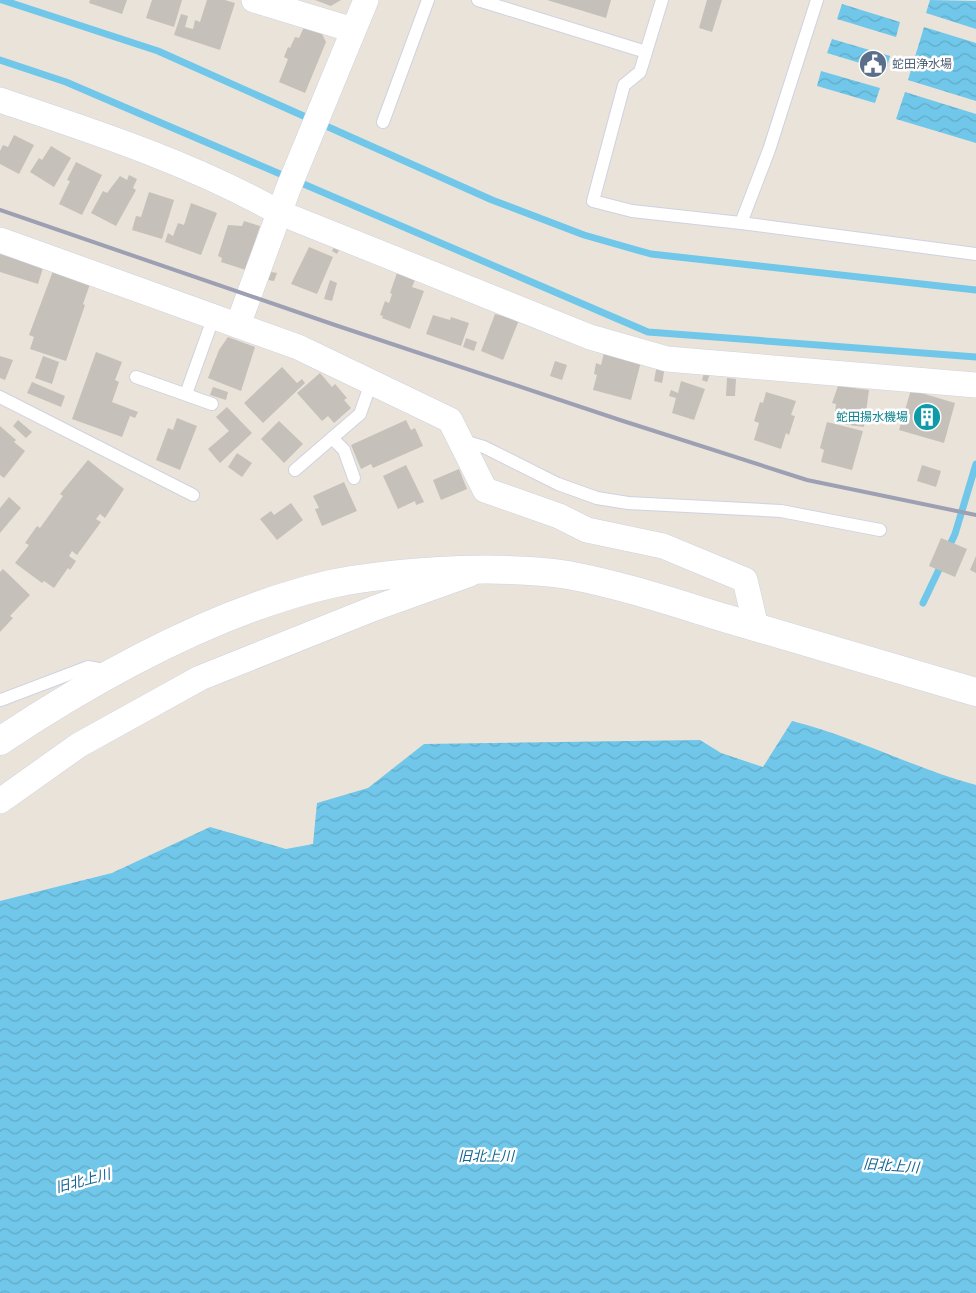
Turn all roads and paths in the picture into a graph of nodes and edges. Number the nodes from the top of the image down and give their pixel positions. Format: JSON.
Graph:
{"nodes":[{"id":1,"x":254,"y":0,"type":"edge"},
{"id":2,"x":366,"y":0,"type":"edge"},
{"id":3,"x":428,"y":0,"type":"edge"},
{"id":4,"x":478,"y":0,"type":"edge"},
{"id":5,"x":662,"y":0,"type":"edge"},
{"id":6,"x":818,"y":0,"type":"edge"},
{"id":7,"x":353,"y":30,"type":"junction"},
{"id":8,"x":646,"y":52,"type":"junction"},
{"id":9,"x":0,"y":100,"type":"edge"},
{"id":10,"x":383,"y":122,"type":"dead end"},
{"id":11,"x":278,"y":212,"type":"junction"},
{"id":12,"x":741,"y":222,"type":"junction"},
{"id":13,"x":0,"y":240,"type":"edge"},
{"id":14,"x":976,"y":254,"type":"edge"},
{"id":15,"x":214,"y":316,"type":"junction"},
{"id":16,"x":238,"y":325,"type":"junction"},
{"id":17,"x":136,"y":376,"type":"dead end"},
{"id":18,"x":371,"y":383,"type":"junction"},
{"id":19,"x":976,"y":384,"type":"edge"},
{"id":20,"x":186,"y":394,"type":"junction"},
{"id":21,"x":0,"y":397,"type":"edge"},
{"id":22,"x":212,"y":404,"type":"dead end"},
{"id":23,"x":332,"y":438,"type":"junction"},
{"id":24,"x":460,"y":440,"type":"junction"},
{"id":25,"x":295,"y":470,"type":"dead end"},
{"id":26,"x":354,"y":478,"type":"dead end"},
{"id":27,"x":193,"y":495,"type":"dead end"},
{"id":28,"x":880,"y":530,"type":"dead end"},
{"id":29,"x":482,"y":570,"type":"junction"},
{"id":30,"x":756,"y":627,"type":"junction"},
{"id":31,"x":113,"y":672,"type":"junction"},
{"id":32,"x":0,"y":687,"type":"edge"},
{"id":33,"x":976,"y":692,"type":"edge"},
{"id":34,"x":1,"y":700,"type":"edge"},
{"id":35,"x":0,"y":704,"type":"edge"},
{"id":36,"x":0,"y":741,"type":"edge"},
{"id":37,"x":0,"y":801,"type":"edge"}],
"edges":[{"from":1,"to":7,"type":"street"},
{"from":2,"to":7,"type":"street"},
{"from":3,"to":10,"type":"lane"},
{"from":4,"to":8,"type":"lane"},
{"from":5,"to":8,"type":"lane"},
{"from":6,"to":12,"type":"lane"},
{"from":7,"to":11,"type":"street"},
{"from":8,"to":12,"type":"lane"},
{"from":9,"to":11,"type":"street"},
{"from":11,"to":16,"type":"street"},
{"from":11,"to":19,"type":"street"},
{"from":12,"to":14,"type":"lane"},
{"from":13,"to":15,"type":"street"},
{"from":15,"to":16,"type":"street"},
{"from":15,"to":20,"type":"lane"},
{"from":16,"to":18,"type":"street"},
{"from":17,"to":20,"type":"lane"},
{"from":18,"to":23,"type":"lane"},
{"from":18,"to":24,"type":"street"},
{"from":20,"to":22,"type":"lane"},
{"from":21,"to":27,"type":"lane"},
{"from":23,"to":25,"type":"lane"},
{"from":23,"to":26,"type":"lane"},
{"from":24,"to":28,"type":"lane"},
{"from":24,"to":30,"type":"street"},
{"from":29,"to":30,"type":"street"},
{"from":29,"to":31,"type":"street"},
{"from":29,"to":37,"type":"street"},
{"from":30,"to":33,"type":"street"},
{"from":31,"to":34,"type":"lane"},
{"from":31,"to":36,"type":"street"},
{"from":32,"to":34,"type":"lane"},
{"from":34,"to":35,"type":"lane"}]}
